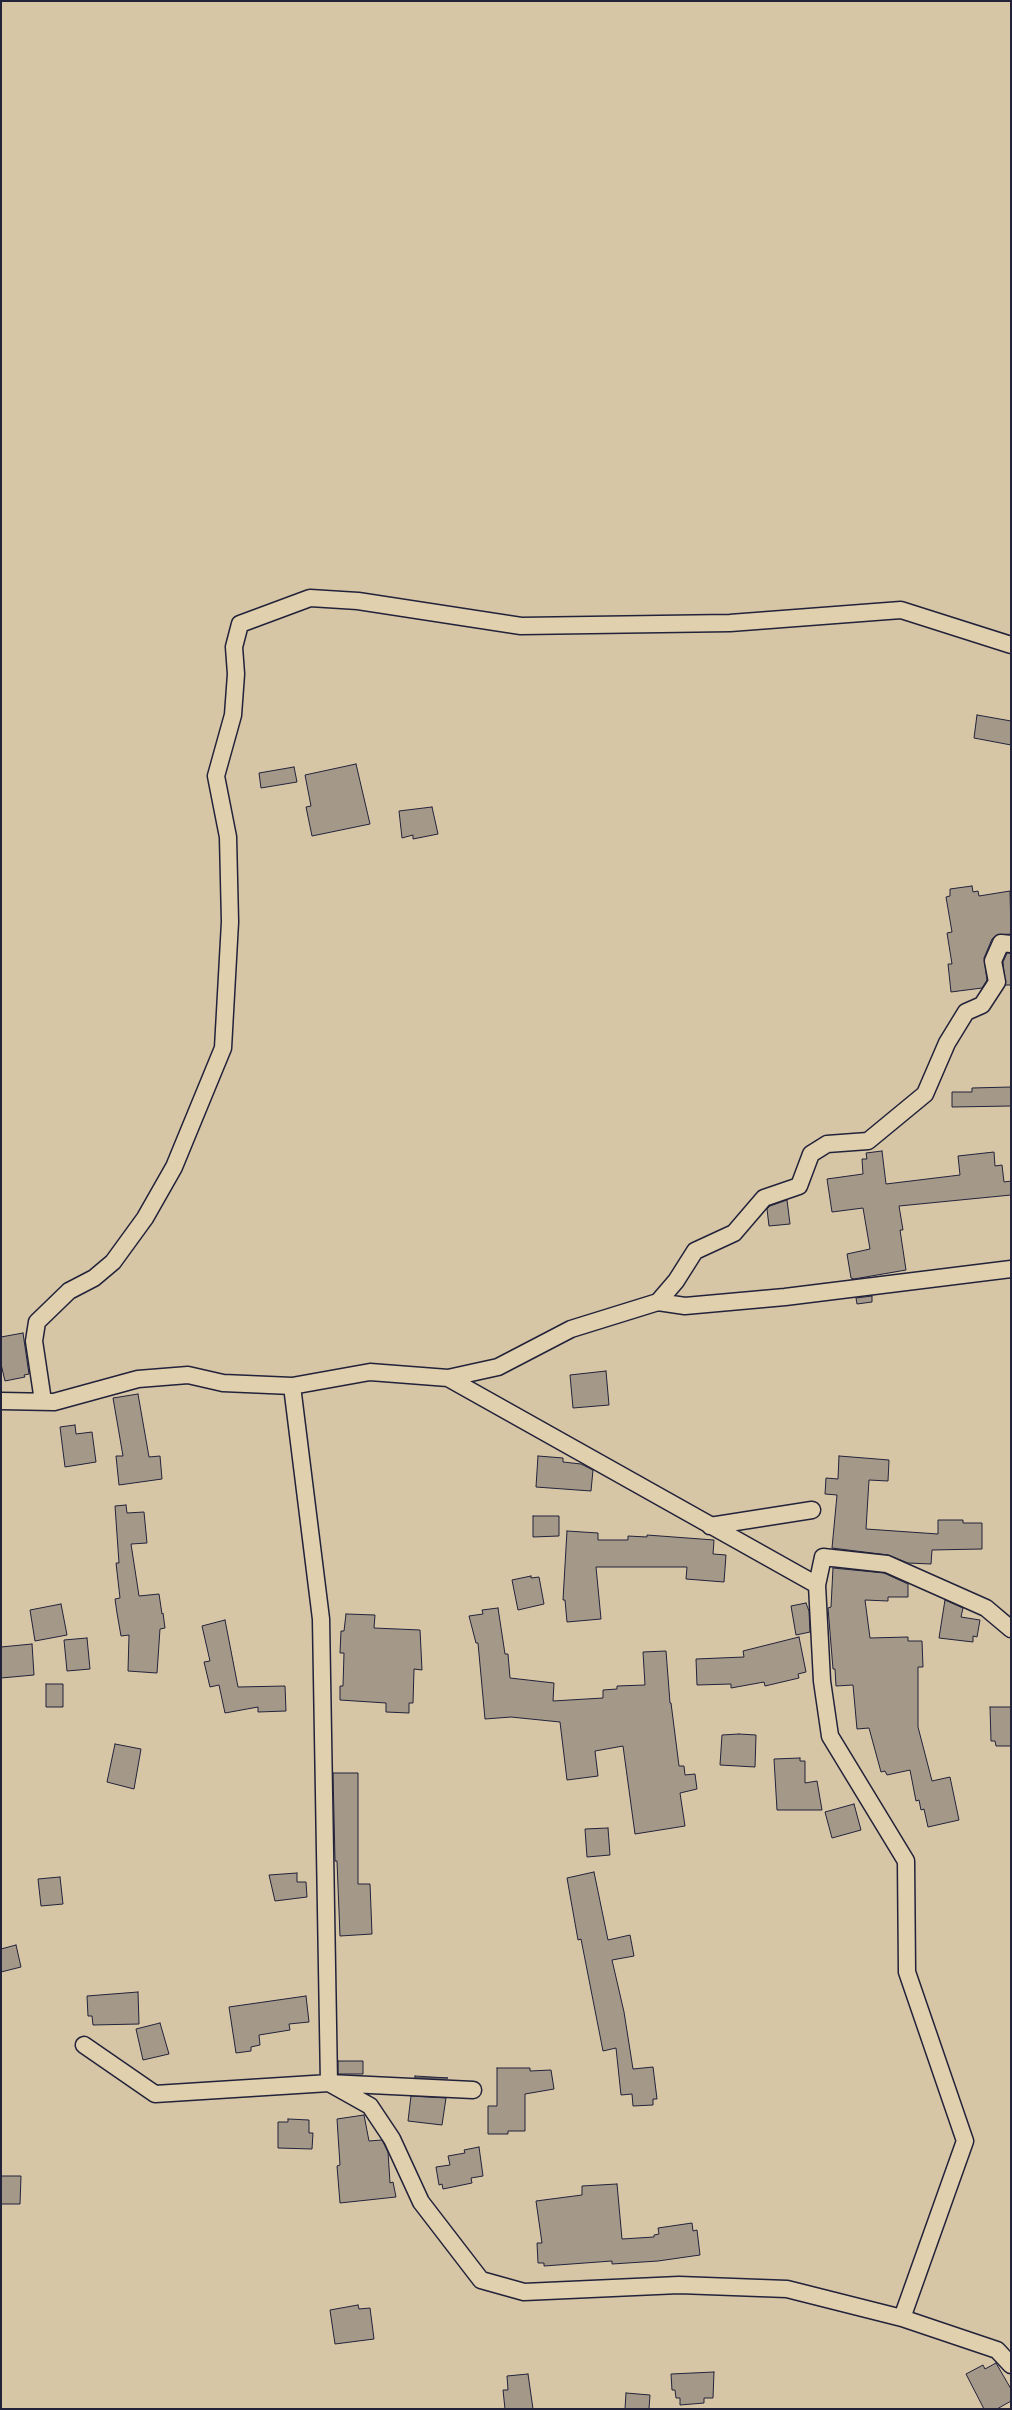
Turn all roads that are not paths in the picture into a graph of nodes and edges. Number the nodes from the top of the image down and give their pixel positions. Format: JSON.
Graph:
{"nodes":[{"id":1,"x":1011,"y":645,"type":"edge"},
{"id":2,"x":1011,"y":944,"type":"edge"},
{"id":3,"x":1011,"y":1269,"type":"edge"},
{"id":4,"x":658,"y":1302,"type":"junction"},
{"id":5,"x":448,"y":1378,"type":"junction"},
{"id":6,"x":292,"y":1386,"type":"junction"},
{"id":7,"x":1,"y":1401,"type":"edge"},
{"id":8,"x":44,"y":1402,"type":"junction"},
{"id":9,"x":812,"y":1510,"type":"dead end"},
{"id":10,"x":710,"y":1526,"type":"junction"},
{"id":11,"x":817,"y":1585,"type":"junction"},
{"id":12,"x":1011,"y":1629,"type":"edge"},
{"id":13,"x":84,"y":2045,"type":"dead end"},
{"id":14,"x":329,"y":2083,"type":"junction"},
{"id":15,"x":473,"y":2090,"type":"dead end"},
{"id":16,"x":902,"y":2318,"type":"junction"},
{"id":17,"x":1011,"y":2365,"type":"edge"}],
"edges":[{"from":1,"to":8,"type":"street"},
{"from":2,"to":4,"type":"street"},
{"from":3,"to":4,"type":"street"},
{"from":4,"to":5,"type":"street"},
{"from":5,"to":6,"type":"street"},
{"from":5,"to":10,"type":"street"},
{"from":6,"to":8,"type":"street"},
{"from":6,"to":14,"type":"street"},
{"from":7,"to":8,"type":"street"},
{"from":9,"to":10,"type":"street"},
{"from":10,"to":11,"type":"street"},
{"from":11,"to":12,"type":"street"},
{"from":11,"to":16,"type":"street"},
{"from":13,"to":14,"type":"street"},
{"from":14,"to":15,"type":"street"},
{"from":14,"to":16,"type":"street"},
{"from":16,"to":17,"type":"street"}]}
